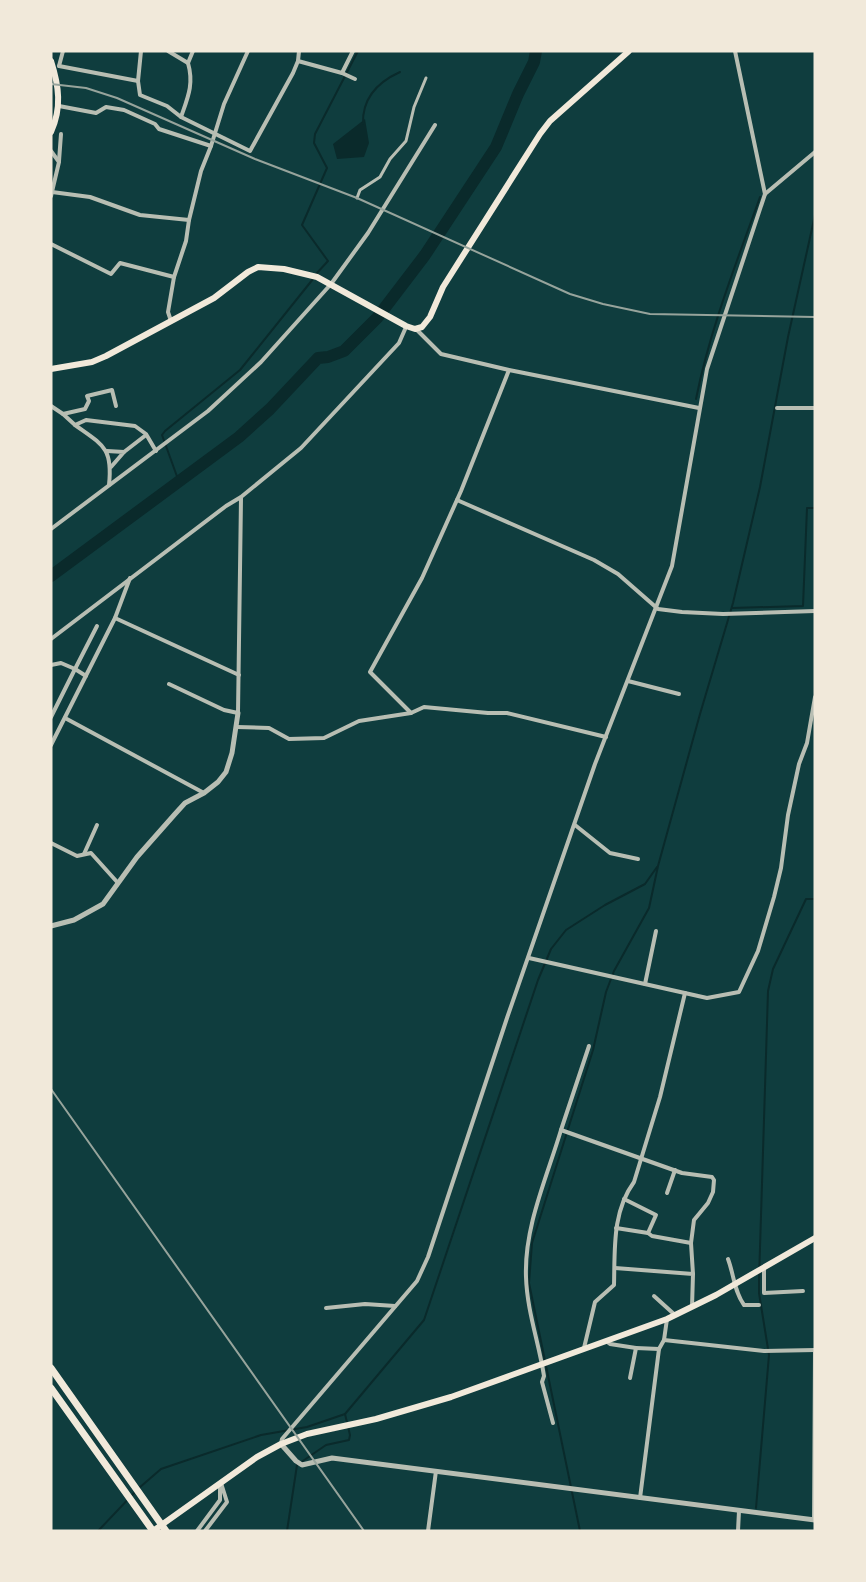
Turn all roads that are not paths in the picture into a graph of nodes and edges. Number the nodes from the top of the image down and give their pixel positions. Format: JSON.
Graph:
{"nodes":[{"id":1,"x":63,"y":51,"type":"edge"},
{"id":2,"x":141,"y":51,"type":"edge"},
{"id":3,"x":168,"y":51,"type":"edge"},
{"id":4,"x":193,"y":51,"type":"edge"},
{"id":5,"x":248,"y":51,"type":"edge"},
{"id":6,"x":299,"y":51,"type":"edge"},
{"id":7,"x":353,"y":51,"type":"edge"},
{"id":8,"x":629,"y":51,"type":"edge"},
{"id":9,"x":735,"y":51,"type":"edge"},
{"id":10,"x":51,"y":61,"type":"edge"},
{"id":11,"x":298,"y":61,"type":"junction"},
{"id":12,"x":188,"y":63,"type":"junction"},
{"id":13,"x":57,"y":69,"type":"junction"},
{"id":14,"x":342,"y":73,"type":"junction"},
{"id":15,"x":426,"y":78,"type":"dead end"},
{"id":16,"x":355,"y":79,"type":"dead end"},
{"id":17,"x":138,"y":81,"type":"junction"},
{"id":18,"x":59,"y":106,"type":"junction"},
{"id":19,"x":181,"y":117,"type":"junction"},
{"id":20,"x":435,"y":124,"type":"dead end"},
{"id":21,"x":51,"y":132,"type":"edge"},
{"id":22,"x":62,"y":134,"type":"dead end"},
{"id":23,"x":214,"y":135,"type":"junction"},
{"id":24,"x":211,"y":146,"type":"junction"},
{"id":25,"x":51,"y":151,"type":"edge"},
{"id":26,"x":815,"y":152,"type":"edge"},
{"id":27,"x":59,"y":162,"type":"junction"},
{"id":28,"x":52,"y":194,"type":"edge"},
{"id":29,"x":765,"y":194,"type":"junction"},
{"id":30,"x":357,"y":198,"type":"dead end"},
{"id":31,"x":189,"y":220,"type":"junction"},
{"id":32,"x":51,"y":244,"type":"edge"},
{"id":33,"x":174,"y":277,"type":"junction"},
{"id":34,"x":331,"y":284,"type":"junction"},
{"id":35,"x":171,"y":321,"type":"junction"},
{"id":36,"x":406,"y":326,"type":"junction"},
{"id":37,"x":415,"y":328,"type":"junction"},
{"id":38,"x":51,"y":369,"type":"edge"},
{"id":39,"x":509,"y":370,"type":"junction"},
{"id":40,"x":51,"y":406,"type":"edge"},
{"id":41,"x":116,"y":406,"type":"dead end"},
{"id":42,"x":699,"y":408,"type":"junction"},
{"id":43,"x":777,"y":408,"type":"dead end"},
{"id":44,"x":815,"y":408,"type":"edge"},
{"id":45,"x":63,"y":414,"type":"junction"},
{"id":46,"x":75,"y":425,"type":"junction"},
{"id":47,"x":146,"y":435,"type":"junction"},
{"id":48,"x":106,"y":451,"type":"junction"},
{"id":49,"x":156,"y":451,"type":"junction"},
{"id":50,"x":124,"y":452,"type":"junction"},
{"id":51,"x":111,"y":467,"type":"junction"},
{"id":52,"x":109,"y":486,"type":"junction"},
{"id":53,"x":241,"y":497,"type":"junction"},
{"id":54,"x":457,"y":500,"type":"junction"},
{"id":55,"x":51,"y":529,"type":"edge"},
{"id":56,"x":130,"y":577,"type":"junction"},
{"id":57,"x":657,"y":609,"type":"junction"},
{"id":58,"x":815,"y":611,"type":"edge"},
{"id":59,"x":115,"y":618,"type":"junction"},
{"id":60,"x":97,"y":626,"type":"dead end"},
{"id":61,"x":51,"y":639,"type":"edge"},
{"id":62,"x":51,"y":665,"type":"edge"},
{"id":63,"x":75,"y":669,"type":"junction"},
{"id":64,"x":239,"y":675,"type":"junction"},
{"id":65,"x":86,"y":676,"type":"junction"},
{"id":66,"x":628,"y":681,"type":"junction"},
{"id":67,"x":169,"y":684,"type":"dead end"},
{"id":68,"x":679,"y":694,"type":"dead end"},
{"id":69,"x":815,"y":698,"type":"edge"},
{"id":70,"x":238,"y":712,"type":"junction"},
{"id":71,"x":411,"y":713,"type":"junction"},
{"id":72,"x":51,"y":717,"type":"edge"},
{"id":73,"x":65,"y":718,"type":"junction"},
{"id":74,"x":237,"y":727,"type":"junction"},
{"id":75,"x":606,"y":737,"type":"junction"},
{"id":76,"x":51,"y":746,"type":"edge"},
{"id":77,"x":204,"y":794,"type":"junction"},
{"id":78,"x":97,"y":825,"type":"dead end"},
{"id":79,"x":575,"y":825,"type":"junction"},
{"id":80,"x":51,"y":843,"type":"edge"},
{"id":81,"x":84,"y":854,"type":"junction"},
{"id":82,"x":638,"y":859,"type":"dead end"},
{"id":83,"x":118,"y":884,"type":"junction"},
{"id":84,"x":51,"y":926,"type":"edge"},
{"id":85,"x":656,"y":931,"type":"dead end"},
{"id":86,"x":529,"y":958,"type":"junction"},
{"id":87,"x":645,"y":984,"type":"junction"},
{"id":88,"x":685,"y":993,"type":"junction"},
{"id":89,"x":589,"y":1046,"type":"dead end"},
{"id":90,"x":561,"y":1130,"type":"junction"},
{"id":91,"x":642,"y":1157,"type":"junction"},
{"id":92,"x":675,"y":1170,"type":"junction"},
{"id":93,"x":668,"y":1193,"type":"dead end"},
{"id":94,"x":624,"y":1198,"type":"junction"},
{"id":95,"x":616,"y":1228,"type":"junction"},
{"id":96,"x":648,"y":1233,"type":"junction"},
{"id":97,"x":815,"y":1238,"type":"edge"},
{"id":98,"x":691,"y":1243,"type":"junction"},
{"id":99,"x":728,"y":1259,"type":"dead end"},
{"id":100,"x":615,"y":1268,"type":"junction"},
{"id":101,"x":764,"y":1268,"type":"junction"},
{"id":102,"x":693,"y":1274,"type":"junction"},
{"id":103,"x":734,"y":1285,"type":"junction"},
{"id":104,"x":803,"y":1291,"type":"dead end"},
{"id":105,"x":654,"y":1296,"type":"dead end"},
{"id":106,"x":759,"y":1305,"type":"dead end"},
{"id":107,"x":396,"y":1306,"type":"junction"},
{"id":108,"x":692,"y":1307,"type":"junction"},
{"id":109,"x":326,"y":1308,"type":"dead end"},
{"id":110,"x":675,"y":1315,"type":"junction"},
{"id":111,"x":667,"y":1318,"type":"junction"},
{"id":112,"x":605,"y":1340,"type":"junction"},
{"id":113,"x":664,"y":1340,"type":"junction"},
{"id":114,"x":584,"y":1348,"type":"junction"},
{"id":115,"x":636,"y":1348,"type":"junction"},
{"id":116,"x":659,"y":1349,"type":"junction"},
{"id":117,"x":815,"y":1350,"type":"edge"},
{"id":118,"x":542,"y":1364,"type":"junction"},
{"id":119,"x":51,"y":1368,"type":"edge"},
{"id":120,"x":630,"y":1378,"type":"dead end"},
{"id":121,"x":51,"y":1388,"type":"edge"},
{"id":122,"x":553,"y":1423,"type":"dead end"},
{"id":123,"x":281,"y":1444,"type":"junction"},
{"id":124,"x":436,"y":1471,"type":"junction"},
{"id":125,"x":221,"y":1483,"type":"junction"},
{"id":126,"x":640,"y":1498,"type":"junction"},
{"id":127,"x":739,"y":1511,"type":"junction"},
{"id":128,"x":814,"y":1520,"type":"edge"},
{"id":129,"x":164,"y":1528,"type":"edge"},
{"id":130,"x":153,"y":1531,"type":"edge"},
{"id":131,"x":197,"y":1531,"type":"edge"},
{"id":132,"x":205,"y":1531,"type":"edge"},
{"id":133,"x":428,"y":1531,"type":"edge"},
{"id":134,"x":738,"y":1531,"type":"edge"}],
"edges":[{"from":1,"to":13,"type":"street"},
{"from":2,"to":17,"type":"street"},
{"from":3,"to":12,"type":"street"},
{"from":4,"to":12,"type":"street"},
{"from":5,"to":23,"type":"street"},
{"from":6,"to":11,"type":"street"},
{"from":7,"to":14,"type":"street"},
{"from":8,"to":37,"type":"main road"},
{"from":9,"to":29,"type":"street"},
{"from":10,"to":13,"type":"main road"},
{"from":11,"to":14,"type":"street"},
{"from":11,"to":23,"type":"street"},
{"from":12,"to":19,"type":"street"},
{"from":13,"to":17,"type":"street"},
{"from":13,"to":18,"type":"main road"},
{"from":14,"to":16,"type":"street"},
{"from":15,"to":30,"type":"street"},
{"from":17,"to":19,"type":"street"},
{"from":18,"to":21,"type":"main road"},
{"from":18,"to":24,"type":"street"},
{"from":19,"to":23,"type":"street"},
{"from":20,"to":34,"type":"street"},
{"from":22,"to":27,"type":"street"},
{"from":23,"to":24,"type":"street"},
{"from":24,"to":31,"type":"street"},
{"from":25,"to":27,"type":"street"},
{"from":26,"to":29,"type":"street"},
{"from":27,"to":28,"type":"street"},
{"from":28,"to":31,"type":"street"},
{"from":29,"to":42,"type":"street"},
{"from":31,"to":33,"type":"street"},
{"from":32,"to":33,"type":"street"},
{"from":33,"to":35,"type":"street"},
{"from":34,"to":35,"type":"main road"},
{"from":34,"to":36,"type":"main road"},
{"from":34,"to":49,"type":"street"},
{"from":35,"to":38,"type":"main road"},
{"from":36,"to":37,"type":"main road"},
{"from":36,"to":53,"type":"street"},
{"from":37,"to":39,"type":"street"},
{"from":39,"to":42,"type":"street"},
{"from":39,"to":54,"type":"street"},
{"from":40,"to":45,"type":"street"},
{"from":41,"to":45,"type":"street"},
{"from":42,"to":57,"type":"street"},
{"from":43,"to":44,"type":"street"},
{"from":45,"to":46,"type":"street"},
{"from":46,"to":47,"type":"street"},
{"from":46,"to":48,"type":"street"},
{"from":47,"to":49,"type":"street"},
{"from":47,"to":50,"type":"street"},
{"from":48,"to":50,"type":"street"},
{"from":48,"to":51,"type":"street"},
{"from":49,"to":52,"type":"street"},
{"from":50,"to":51,"type":"street"},
{"from":51,"to":52,"type":"street"},
{"from":52,"to":55,"type":"street"},
{"from":53,"to":56,"type":"street"},
{"from":53,"to":64,"type":"street"},
{"from":54,"to":57,"type":"street"},
{"from":54,"to":71,"type":"street"},
{"from":56,"to":59,"type":"street"},
{"from":56,"to":61,"type":"street"},
{"from":57,"to":58,"type":"street"},
{"from":57,"to":66,"type":"street"},
{"from":59,"to":64,"type":"street"},
{"from":59,"to":65,"type":"street"},
{"from":60,"to":63,"type":"street"},
{"from":62,"to":63,"type":"street"},
{"from":63,"to":65,"type":"street"},
{"from":63,"to":72,"type":"street"},
{"from":64,"to":70,"type":"street"},
{"from":65,"to":73,"type":"street"},
{"from":66,"to":68,"type":"street"},
{"from":66,"to":75,"type":"street"},
{"from":67,"to":70,"type":"street"},
{"from":69,"to":88,"type":"street"},
{"from":70,"to":74,"type":"street"},
{"from":71,"to":74,"type":"street"},
{"from":71,"to":75,"type":"street"},
{"from":73,"to":76,"type":"street"},
{"from":73,"to":77,"type":"street"},
{"from":74,"to":77,"type":"street"},
{"from":75,"to":79,"type":"street"},
{"from":77,"to":83,"type":"street"},
{"from":78,"to":81,"type":"street"},
{"from":79,"to":82,"type":"street"},
{"from":79,"to":86,"type":"street"},
{"from":80,"to":81,"type":"street"},
{"from":81,"to":83,"type":"street"},
{"from":83,"to":84,"type":"street"},
{"from":85,"to":87,"type":"street"},
{"from":86,"to":87,"type":"street"},
{"from":86,"to":107,"type":"street"},
{"from":87,"to":88,"type":"street"},
{"from":88,"to":91,"type":"street"},
{"from":89,"to":90,"type":"street"},
{"from":90,"to":91,"type":"street"},
{"from":90,"to":118,"type":"street"},
{"from":91,"to":92,"type":"street"},
{"from":91,"to":94,"type":"street"},
{"from":92,"to":93,"type":"street"},
{"from":92,"to":98,"type":"street"},
{"from":94,"to":95,"type":"street"},
{"from":94,"to":96,"type":"street"},
{"from":95,"to":96,"type":"street"},
{"from":95,"to":100,"type":"street"},
{"from":96,"to":98,"type":"street"},
{"from":97,"to":101,"type":"main road"},
{"from":98,"to":102,"type":"street"},
{"from":99,"to":103,"type":"street"},
{"from":100,"to":102,"type":"street"},
{"from":100,"to":114,"type":"street"},
{"from":101,"to":103,"type":"main road"},
{"from":101,"to":104,"type":"street"},
{"from":102,"to":108,"type":"street"},
{"from":103,"to":106,"type":"street"},
{"from":103,"to":108,"type":"main road"},
{"from":105,"to":110,"type":"street"},
{"from":107,"to":109,"type":"street"},
{"from":107,"to":123,"type":"street"},
{"from":108,"to":110,"type":"main road"},
{"from":110,"to":111,"type":"main road"},
{"from":111,"to":112,"type":"main road"},
{"from":111,"to":113,"type":"street"},
{"from":112,"to":114,"type":"main road"},
{"from":112,"to":115,"type":"street"},
{"from":113,"to":116,"type":"street"},
{"from":113,"to":117,"type":"street"},
{"from":114,"to":118,"type":"main road"},
{"from":115,"to":116,"type":"street"},
{"from":115,"to":120,"type":"street"},
{"from":116,"to":126,"type":"street"},
{"from":117,"to":128,"type":"street"},
{"from":118,"to":122,"type":"street"},
{"from":118,"to":123,"type":"main road"},
{"from":119,"to":129,"type":"highway"},
{"from":121,"to":130,"type":"highway"},
{"from":123,"to":124,"type":"street"},
{"from":123,"to":125,"type":"main road"},
{"from":124,"to":126,"type":"street"},
{"from":124,"to":133,"type":"street"},
{"from":125,"to":129,"type":"main road"},
{"from":125,"to":131,"type":"street"},
{"from":125,"to":132,"type":"street"},
{"from":126,"to":127,"type":"street"},
{"from":127,"to":128,"type":"street"},
{"from":127,"to":134,"type":"street"},
{"from":129,"to":130,"type":"main road"}]}
